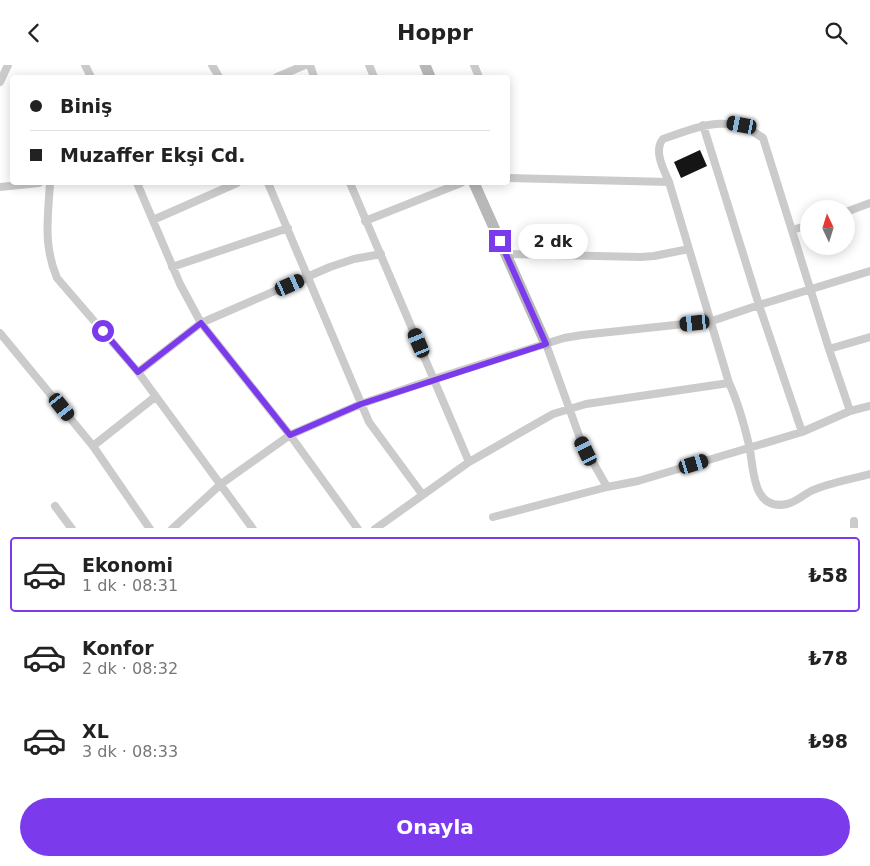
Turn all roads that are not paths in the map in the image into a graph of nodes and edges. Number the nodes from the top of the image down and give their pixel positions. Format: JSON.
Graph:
{"nodes":[{"id":1,"x":8,"y":65,"type":"edge"},
{"id":2,"x":305,"y":65,"type":"edge"},
{"id":3,"x":282,"y":75,"type":"edge"},
{"id":4,"x":0,"y":82,"type":"edge"},
{"id":5,"x":703,"y":125,"type":"junction"},
{"id":6,"x":510,"y":178,"type":"edge"},
{"id":7,"x":669,"y":182,"type":"junction"},
{"id":8,"x":20,"y":185,"type":"edge"},
{"id":9,"x":50,"y":185,"type":"edge"},
{"id":10,"x":138,"y":185,"type":"edge"},
{"id":11,"x":232,"y":185,"type":"edge"},
{"id":12,"x":269,"y":185,"type":"edge"},
{"id":13,"x":351,"y":185,"type":"edge"},
{"id":14,"x":456,"y":185,"type":"edge"},
{"id":15,"x":475,"y":185,"type":"edge"},
{"id":16,"x":0,"y":187,"type":"edge"},
{"id":17,"x":870,"y":203,"type":"edge"},
{"id":18,"x":855,"y":208,"type":"edge"},
{"id":19,"x":153,"y":220,"type":"junction"},
{"id":20,"x":365,"y":221,"type":"junction"},
{"id":21,"x":288,"y":228,"type":"junction"},
{"id":22,"x":800,"y":228,"type":"edge"},
{"id":23,"x":792,"y":230,"type":"junction"},
{"id":24,"x":689,"y":249,"type":"junction"},
{"id":25,"x":381,"y":254,"type":"junction"},
{"id":26,"x":506,"y":254,"type":"junction"},
{"id":27,"x":172,"y":267,"type":"junction"},
{"id":28,"x":870,"y":271,"type":"edge"},
{"id":29,"x":308,"y":277,"type":"junction"},
{"id":30,"x":811,"y":289,"type":"junction"},
{"id":31,"x":759,"y":305,"type":"junction"},
{"id":32,"x":712,"y":321,"type":"junction"},
{"id":33,"x":201,"y":323,"type":"junction"},
{"id":34,"x":0,"y":333,"type":"edge"},
{"id":35,"x":870,"y":337,"type":"edge"},
{"id":36,"x":546,"y":344,"type":"junction"},
{"id":37,"x":829,"y":349,"type":"junction"},
{"id":38,"x":138,"y":372,"type":"junction"},
{"id":39,"x":434,"y":379,"type":"junction"},
{"id":40,"x":729,"y":383,"type":"junction"},
{"id":41,"x":155,"y":397,"type":"junction"},
{"id":42,"x":361,"y":404,"type":"junction"},
{"id":43,"x":870,"y":406,"type":"edge"},
{"id":44,"x":570,"y":408,"type":"junction"},
{"id":45,"x":850,"y":411,"type":"junction"},
{"id":46,"x":802,"y":432,"type":"junction"},
{"id":47,"x":290,"y":435,"type":"junction"},
{"id":48,"x":93,"y":446,"type":"junction"},
{"id":49,"x":749,"y":447,"type":"junction"},
{"id":50,"x":469,"y":462,"type":"junction"},
{"id":51,"x":870,"y":474,"type":"edge"},
{"id":52,"x":221,"y":484,"type":"junction"},
{"id":53,"x":607,"y":487,"type":"junction"},
{"id":54,"x":422,"y":494,"type":"junction"},
{"id":55,"x":55,"y":506,"type":"dead end"},
{"id":56,"x":493,"y":517,"type":"dead end"},
{"id":57,"x":71,"y":528,"type":"edge"},
{"id":58,"x":149,"y":528,"type":"edge"},
{"id":59,"x":173,"y":528,"type":"edge"},
{"id":60,"x":252,"y":528,"type":"edge"},
{"id":61,"x":357,"y":528,"type":"edge"},
{"id":62,"x":376,"y":528,"type":"edge"}],
"edges":[{"from":1,"to":4,"type":"street"},
{"from":2,"to":3,"type":"street"},
{"from":5,"to":7,"type":"street"},
{"from":5,"to":23,"type":"street"},
{"from":5,"to":31,"type":"street"},
{"from":6,"to":7,"type":"street"},
{"from":7,"to":24,"type":"street"},
{"from":8,"to":16,"type":"street"},
{"from":9,"to":38,"type":"street"},
{"from":10,"to":19,"type":"street"},
{"from":11,"to":19,"type":"street"},
{"from":12,"to":21,"type":"street"},
{"from":13,"to":20,"type":"street"},
{"from":14,"to":20,"type":"street"},
{"from":15,"to":26,"type":"street"},
{"from":17,"to":18,"type":"street"},
{"from":19,"to":27,"type":"street"},
{"from":20,"to":25,"type":"street"},
{"from":21,"to":27,"type":"street"},
{"from":21,"to":29,"type":"street"},
{"from":22,"to":23,"type":"street"},
{"from":23,"to":30,"type":"street"},
{"from":24,"to":26,"type":"street"},
{"from":24,"to":32,"type":"street"},
{"from":25,"to":29,"type":"street"},
{"from":25,"to":39,"type":"street"},
{"from":26,"to":36,"type":"street"},
{"from":27,"to":33,"type":"street"},
{"from":28,"to":30,"type":"street"},
{"from":29,"to":33,"type":"street"},
{"from":29,"to":42,"type":"street"},
{"from":30,"to":31,"type":"street"},
{"from":30,"to":37,"type":"street"},
{"from":31,"to":32,"type":"street"},
{"from":31,"to":46,"type":"street"},
{"from":32,"to":36,"type":"street"},
{"from":32,"to":40,"type":"street"},
{"from":33,"to":38,"type":"street"},
{"from":33,"to":47,"type":"street"},
{"from":34,"to":48,"type":"street"},
{"from":35,"to":37,"type":"street"},
{"from":36,"to":39,"type":"street"},
{"from":36,"to":44,"type":"street"},
{"from":37,"to":45,"type":"street"},
{"from":38,"to":41,"type":"street"},
{"from":39,"to":42,"type":"street"},
{"from":39,"to":50,"type":"street"},
{"from":40,"to":44,"type":"street"},
{"from":40,"to":49,"type":"street"},
{"from":41,"to":48,"type":"street"},
{"from":41,"to":52,"type":"street"},
{"from":42,"to":47,"type":"street"},
{"from":42,"to":54,"type":"street"},
{"from":43,"to":45,"type":"street"},
{"from":44,"to":50,"type":"street"},
{"from":44,"to":53,"type":"street"},
{"from":45,"to":46,"type":"street"},
{"from":46,"to":49,"type":"street"},
{"from":47,"to":52,"type":"street"},
{"from":47,"to":61,"type":"street"},
{"from":48,"to":58,"type":"street"},
{"from":49,"to":51,"type":"street"},
{"from":49,"to":53,"type":"street"},
{"from":50,"to":54,"type":"street"},
{"from":52,"to":59,"type":"street"},
{"from":52,"to":60,"type":"street"},
{"from":53,"to":56,"type":"street"},
{"from":54,"to":62,"type":"street"},
{"from":55,"to":57,"type":"street"}]}
